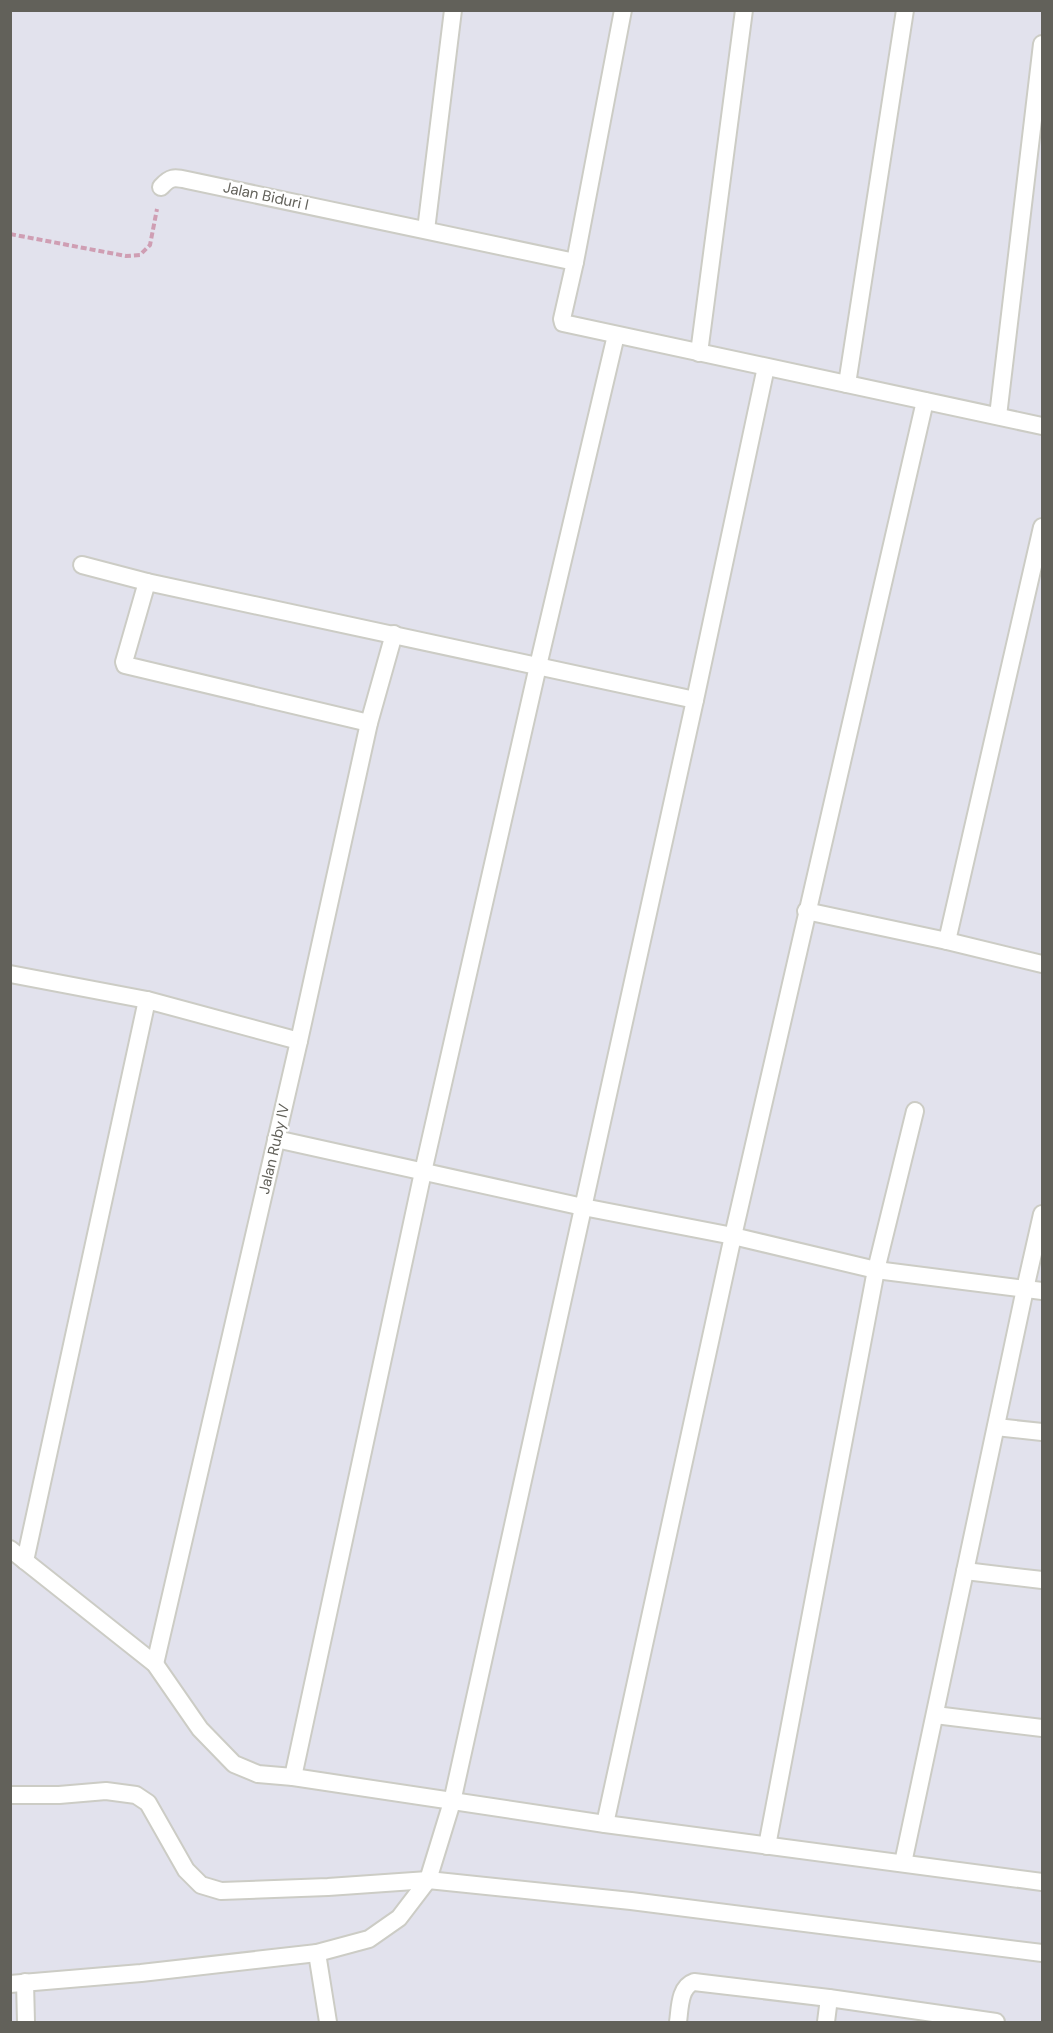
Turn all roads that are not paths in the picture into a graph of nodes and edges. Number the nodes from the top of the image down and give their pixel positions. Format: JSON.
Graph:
{"nodes":[{"id":1,"x":453,"y":10,"type":"edge"},
{"id":2,"x":623,"y":10,"type":"edge"},
{"id":3,"x":744,"y":10,"type":"edge"},
{"id":4,"x":905,"y":10,"type":"edge"},
{"id":5,"x":1042,"y":44,"type":"edge"},
{"id":6,"x":161,"y":187,"type":"road end"},
{"id":7,"x":426,"y":230,"type":"junction"},
{"id":8,"x":575,"y":262,"type":"junction"},
{"id":9,"x":616,"y":335,"type":"junction"},
{"id":10,"x":699,"y":353,"type":"junction"},
{"id":11,"x":766,"y":367,"type":"junction"},
{"id":12,"x":847,"y":384,"type":"junction"},
{"id":13,"x":925,"y":401,"type":"junction"},
{"id":14,"x":998,"y":416,"type":"junction"},
{"id":15,"x":1042,"y":426,"type":"edge"},
{"id":16,"x":1042,"y":527,"type":"edge"},
{"id":17,"x":82,"y":565,"type":"dead end"},
{"id":18,"x":147,"y":582,"type":"junction"},
{"id":19,"x":394,"y":634,"type":"junction"},
{"id":20,"x":538,"y":666,"type":"junction"},
{"id":21,"x":695,"y":700,"type":"junction"},
{"id":22,"x":369,"y":723,"type":"junction"},
{"id":23,"x":806,"y":911,"type":"junction"},
{"id":24,"x":946,"y":941,"type":"junction"},
{"id":25,"x":1042,"y":964,"type":"edge"},
{"id":26,"x":10,"y":974,"type":"edge"},
{"id":27,"x":147,"y":1000,"type":"junction"},
{"id":28,"x":299,"y":1041,"type":"junction"},
{"id":29,"x":915,"y":1111,"type":"dead end"},
{"id":30,"x":276,"y":1139,"type":"junction"},
{"id":31,"x":423,"y":1172,"type":"junction"},
{"id":32,"x":583,"y":1206,"type":"junction"},
{"id":33,"x":1042,"y":1214,"type":"edge"},
{"id":34,"x":733,"y":1236,"type":"junction"},
{"id":35,"x":876,"y":1270,"type":"junction"},
{"id":36,"x":1025,"y":1289,"type":"junction"},
{"id":37,"x":1042,"y":1291,"type":"edge"},
{"id":38,"x":996,"y":1427,"type":"junction"},
{"id":39,"x":1042,"y":1432,"type":"edge"},
{"id":40,"x":10,"y":1549,"type":"edge"},
{"id":41,"x":26,"y":1561,"type":"junction"},
{"id":42,"x":965,"y":1571,"type":"junction"},
{"id":43,"x":1042,"y":1580,"type":"edge"},
{"id":44,"x":155,"y":1664,"type":"junction"},
{"id":45,"x":935,"y":1715,"type":"junction"},
{"id":46,"x":1042,"y":1728,"type":"edge"},
{"id":47,"x":293,"y":1777,"type":"junction"},
{"id":48,"x":10,"y":1796,"type":"edge"},
{"id":49,"x":452,"y":1802,"type":"junction"},
{"id":50,"x":605,"y":1824,"type":"junction"},
{"id":51,"x":767,"y":1846,"type":"junction"},
{"id":52,"x":903,"y":1863,"type":"junction"},
{"id":53,"x":428,"y":1880,"type":"junction"},
{"id":54,"x":1042,"y":1881,"type":"edge"},
{"id":55,"x":317,"y":1953,"type":"junction"},
{"id":56,"x":1042,"y":1953,"type":"edge"},
{"id":57,"x":18,"y":1983,"type":"edge"},
{"id":58,"x":829,"y":1998,"type":"junction"},
{"id":59,"x":974,"y":2021,"type":"edge"},
{"id":60,"x":26,"y":2022,"type":"edge"},
{"id":61,"x":328,"y":2022,"type":"edge"},
{"id":62,"x":678,"y":2022,"type":"edge"},
{"id":63,"x":826,"y":2022,"type":"edge"},
{"id":64,"x":996,"y":2022,"type":"edge"}],
"edges":[{"from":1,"to":7,"type":"street"},
{"from":2,"to":8,"type":"street"},
{"from":3,"to":10,"type":"street"},
{"from":4,"to":12,"type":"street"},
{"from":5,"to":14,"type":"street"},
{"from":6,"to":7,"type":"street","name":"Jalan Biduri I"},
{"from":7,"to":8,"type":"street","name":"Jalan Biduri I"},
{"from":8,"to":9,"type":"street"},
{"from":9,"to":10,"type":"street"},
{"from":9,"to":20,"type":"street"},
{"from":10,"to":11,"type":"street"},
{"from":11,"to":12,"type":"street"},
{"from":11,"to":21,"type":"street"},
{"from":12,"to":13,"type":"street"},
{"from":13,"to":14,"type":"street"},
{"from":13,"to":23,"type":"street"},
{"from":14,"to":15,"type":"street"},
{"from":16,"to":24,"type":"street"},
{"from":17,"to":18,"type":"street"},
{"from":18,"to":19,"type":"street"},
{"from":18,"to":22,"type":"street"},
{"from":19,"to":20,"type":"street"},
{"from":19,"to":22,"type":"street","name":"Jalan Ruby IV"},
{"from":20,"to":21,"type":"street"},
{"from":20,"to":31,"type":"street"},
{"from":21,"to":32,"type":"street"},
{"from":22,"to":28,"type":"street","name":"Jalan Ruby IV"},
{"from":23,"to":24,"type":"street"},
{"from":23,"to":34,"type":"street"},
{"from":24,"to":25,"type":"street"},
{"from":26,"to":27,"type":"street"},
{"from":27,"to":28,"type":"street"},
{"from":27,"to":41,"type":"street"},
{"from":28,"to":30,"type":"street","name":"Jalan Ruby IV"},
{"from":29,"to":35,"type":"street"},
{"from":30,"to":31,"type":"street"},
{"from":30,"to":44,"type":"street","name":"Jalan Ruby IV"},
{"from":31,"to":32,"type":"street"},
{"from":31,"to":47,"type":"street"},
{"from":32,"to":34,"type":"street"},
{"from":32,"to":49,"type":"street"},
{"from":33,"to":36,"type":"street"},
{"from":34,"to":35,"type":"street"},
{"from":34,"to":50,"type":"street"},
{"from":35,"to":36,"type":"street"},
{"from":35,"to":51,"type":"street"},
{"from":36,"to":37,"type":"street"},
{"from":36,"to":38,"type":"street"},
{"from":38,"to":39,"type":"street"},
{"from":38,"to":42,"type":"street"},
{"from":40,"to":41,"type":"street"},
{"from":41,"to":44,"type":"street"},
{"from":42,"to":43,"type":"street"},
{"from":42,"to":45,"type":"street"},
{"from":44,"to":47,"type":"street"},
{"from":45,"to":46,"type":"street"},
{"from":45,"to":52,"type":"street"},
{"from":47,"to":49,"type":"street"},
{"from":48,"to":53,"type":"street"},
{"from":49,"to":50,"type":"street"},
{"from":49,"to":53,"type":"street"},
{"from":50,"to":51,"type":"street"},
{"from":51,"to":52,"type":"street"},
{"from":52,"to":54,"type":"street"},
{"from":53,"to":55,"type":"street"},
{"from":53,"to":56,"type":"street"},
{"from":55,"to":57,"type":"street"},
{"from":55,"to":61,"type":"street"},
{"from":57,"to":60,"type":"street"},
{"from":58,"to":59,"type":"street"},
{"from":58,"to":62,"type":"street"},
{"from":58,"to":63,"type":"street"},
{"from":59,"to":64,"type":"street"}]}
